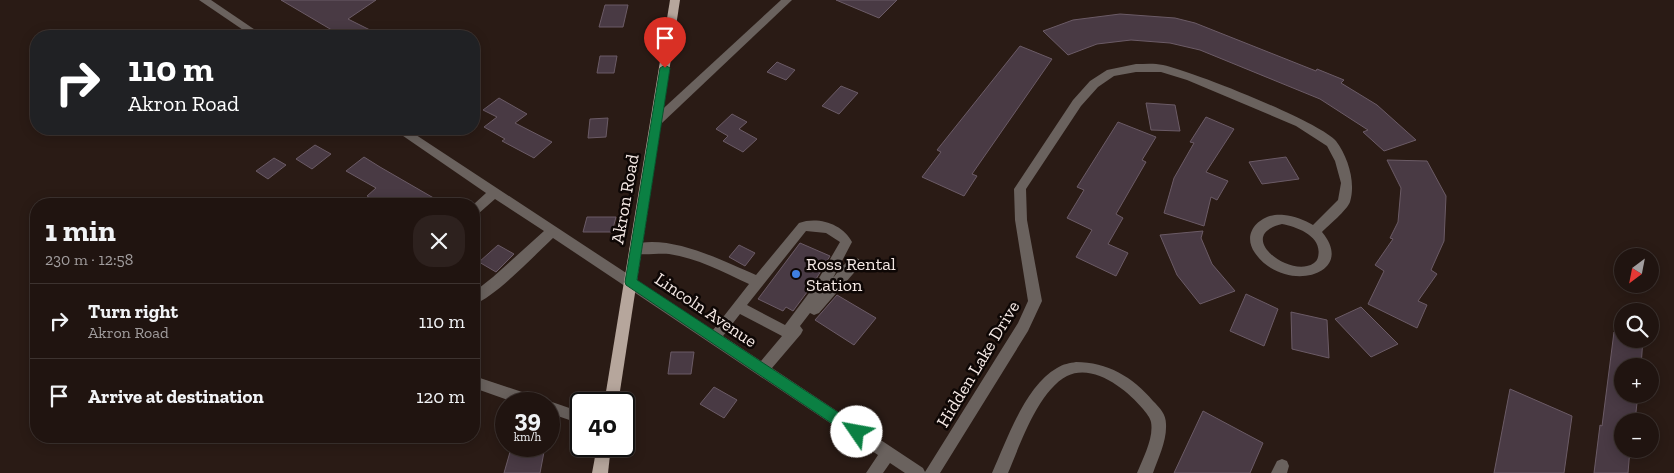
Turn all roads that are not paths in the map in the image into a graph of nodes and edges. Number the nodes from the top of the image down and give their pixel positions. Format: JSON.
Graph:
{"nodes":[{"id":1,"x":204,"y":0,"type":"edge"},
{"id":2,"x":675,"y":0,"type":"edge"},
{"id":3,"x":787,"y":0,"type":"edge"},
{"id":4,"x":249,"y":30,"type":"edge"},
{"id":5,"x":658,"y":120,"type":"junction"},
{"id":6,"x":408,"y":135,"type":"edge"},
{"id":7,"x":495,"y":192,"type":"junction"},
{"id":8,"x":480,"y":206,"type":"edge"},
{"id":9,"x":553,"y":230,"type":"junction"},
{"id":10,"x":1314,"y":232,"type":"junction"},
{"id":11,"x":635,"y":249,"type":"junction"},
{"id":12,"x":854,"y":263,"type":"dead end"},
{"id":13,"x":630,"y":282,"type":"junction"},
{"id":14,"x":758,"y":282,"type":"junction"},
{"id":15,"x":480,"y":295,"type":"edge"},
{"id":16,"x":738,"y":307,"type":"junction"},
{"id":17,"x":789,"y":333,"type":"junction"},
{"id":18,"x":714,"y":338,"type":"junction"},
{"id":19,"x":762,"y":370,"type":"junction"},
{"id":20,"x":480,"y":384,"type":"edge"},
{"id":21,"x":503,"y":392,"type":"edge"},
{"id":22,"x":613,"y":392,"type":"edge"},
{"id":23,"x":888,"y":453,"type":"junction"},
{"id":24,"x":602,"y":457,"type":"edge"},
{"id":25,"x":600,"y":473,"type":"edge"},
{"id":26,"x":874,"y":473,"type":"edge"},
{"id":27,"x":918,"y":473,"type":"edge"},
{"id":28,"x":932,"y":473,"type":"edge"},
{"id":29,"x":1000,"y":473,"type":"edge"},
{"id":30,"x":1145,"y":473,"type":"edge"}],
"edges":[{"from":1,"to":4,"type":"street"},
{"from":2,"to":5,"type":"main road","name":"Akron Road"},
{"from":3,"to":5,"type":"street"},
{"from":5,"to":11,"type":"main road","name":"Akron Road"},
{"from":6,"to":7,"type":"street","name":"Lincoln Avenue"},
{"from":7,"to":8,"type":"street"},
{"from":7,"to":9,"type":"street","name":"Lincoln Avenue"},
{"from":9,"to":13,"type":"street","name":"Lincoln Avenue"},
{"from":9,"to":15,"type":"street"},
{"from":10,"to":10,"type":"street"},
{"from":10,"to":28,"type":"street","name":"Hidden Lake Drive"},
{"from":11,"to":13,"type":"main road","name":"Akron Road"},
{"from":11,"to":14,"type":"street"},
{"from":12,"to":17,"type":"street"},
{"from":13,"to":18,"type":"street","name":"Lincoln Avenue"},
{"from":13,"to":22,"type":"main road","name":"Akron Road"},
{"from":14,"to":16,"type":"street"},
{"from":14,"to":17,"type":"street"},
{"from":16,"to":17,"type":"street"},
{"from":16,"to":18,"type":"street"},
{"from":17,"to":19,"type":"street"},
{"from":18,"to":19,"type":"street","name":"Lincoln Avenue"},
{"from":19,"to":23,"type":"street","name":"Lincoln Avenue"},
{"from":20,"to":21,"type":"street"},
{"from":23,"to":26,"type":"street"},
{"from":23,"to":27,"type":"street","name":"Lincoln Avenue"},
{"from":24,"to":25,"type":"main road"},
{"from":29,"to":30,"type":"street"}]}
